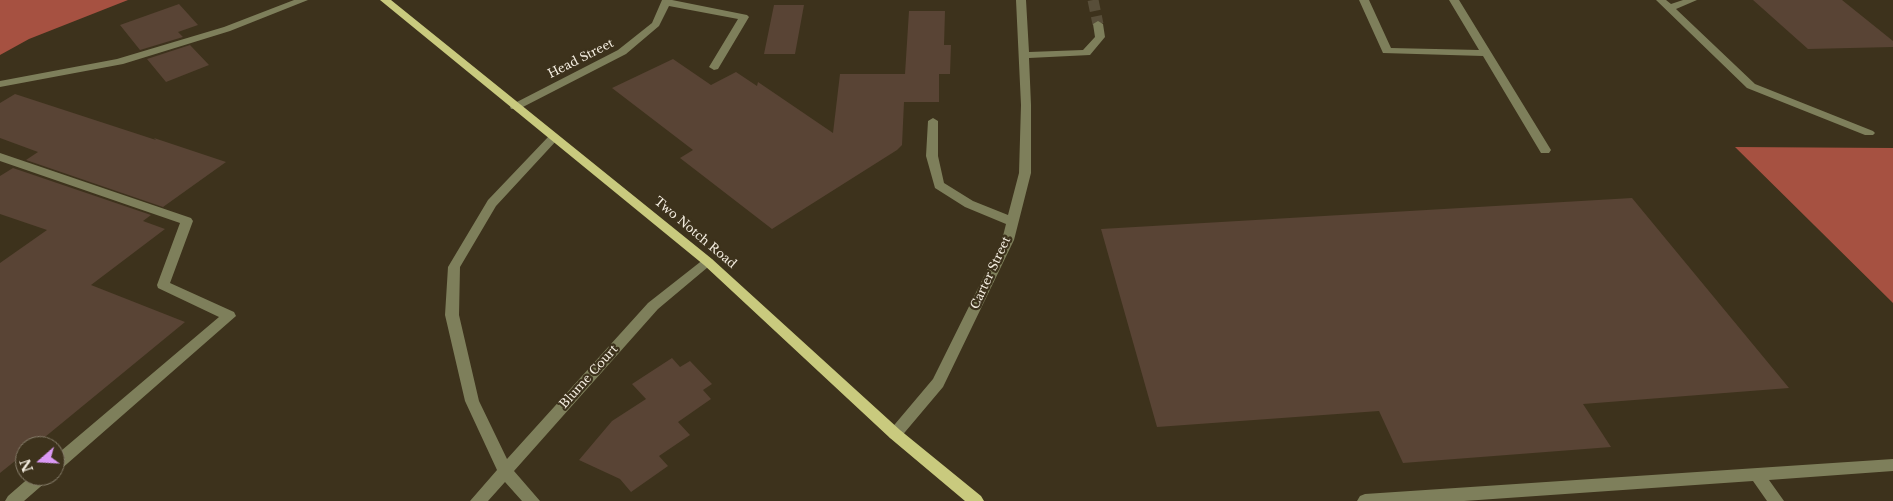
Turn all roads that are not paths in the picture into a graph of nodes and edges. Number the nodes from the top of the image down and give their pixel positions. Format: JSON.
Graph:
{"nodes":[{"id":1,"x":303,"y":0,"type":"edge"},
{"id":2,"x":384,"y":0,"type":"edge"},
{"id":3,"x":1021,"y":0,"type":"edge"},
{"id":4,"x":1364,"y":0,"type":"edge"},
{"id":5,"x":1454,"y":0,"type":"edge"},
{"id":6,"x":1661,"y":0,"type":"edge"},
{"id":7,"x":1692,"y":0,"type":"edge"},
{"id":8,"x":666,"y":1,"type":"edge"},
{"id":9,"x":1670,"y":8,"type":"junction"},
{"id":10,"x":1098,"y":24,"type":"tunnel mouth"},
{"id":11,"x":1486,"y":53,"type":"junction"},
{"id":12,"x":1024,"y":55,"type":"junction"},
{"id":13,"x":714,"y":67,"type":"dead end"},
{"id":14,"x":0,"y":84,"type":"edge"},
{"id":15,"x":515,"y":107,"type":"junction"},
{"id":16,"x":933,"y":121,"type":"dead end"},
{"id":17,"x":1869,"y":132,"type":"dead end"},
{"id":18,"x":553,"y":138,"type":"junction"},
{"id":19,"x":1545,"y":150,"type":"dead end"},
{"id":20,"x":0,"y":157,"type":"edge"},
{"id":21,"x":1013,"y":222,"type":"junction"},
{"id":22,"x":708,"y":262,"type":"junction"},
{"id":23,"x":895,"y":434,"type":"junction"},
{"id":24,"x":65,"y":456,"type":"edge"},
{"id":25,"x":1893,"y":466,"type":"edge"},
{"id":26,"x":505,"y":471,"type":"junction"},
{"id":27,"x":1757,"y":475,"type":"junction"},
{"id":28,"x":30,"y":486,"type":"edge"},
{"id":29,"x":1394,"y":500,"type":"edge"},
{"id":30,"x":12,"y":501,"type":"edge"},
{"id":31,"x":478,"y":501,"type":"edge"},
{"id":32,"x":532,"y":501,"type":"edge"},
{"id":33,"x":976,"y":501,"type":"edge"},
{"id":34,"x":1365,"y":501,"type":"edge"},
{"id":35,"x":1776,"y":501,"type":"edge"}],
"edges":[{"from":1,"to":14,"type":"street"},
{"from":2,"to":15,"type":"main road","name":"Two Notch Road"},
{"from":3,"to":12,"type":"street","name":"Carter Street"},
{"from":4,"to":11,"type":"street"},
{"from":5,"to":11,"type":"street"},
{"from":6,"to":9,"type":"street"},
{"from":7,"to":9,"type":"street"},
{"from":8,"to":13,"type":"street"},
{"from":8,"to":15,"type":"street","name":"Head Street"},
{"from":9,"to":17,"type":"street"},
{"from":10,"to":12,"type":"street"},
{"from":11,"to":19,"type":"street"},
{"from":12,"to":21,"type":"street","name":"Carter Street"},
{"from":15,"to":18,"type":"main road","name":"Two Notch Road"},
{"from":16,"to":21,"type":"street"},
{"from":18,"to":22,"type":"main road","name":"Two Notch Road"},
{"from":18,"to":26,"type":"street"},
{"from":20,"to":24,"type":"street"},
{"from":21,"to":23,"type":"street","name":"Carter Street"},
{"from":22,"to":23,"type":"main road","name":"Two Notch Road"},
{"from":22,"to":26,"type":"street","name":"Blume Court"},
{"from":23,"to":33,"type":"main road","name":"Two Notch Road"},
{"from":25,"to":27,"type":"street"},
{"from":26,"to":31,"type":"street","name":"Blume Court"},
{"from":26,"to":32,"type":"street"},
{"from":27,"to":29,"type":"street"},
{"from":27,"to":35,"type":"street"},
{"from":28,"to":30,"type":"street"},
{"from":29,"to":34,"type":"street"}]}
